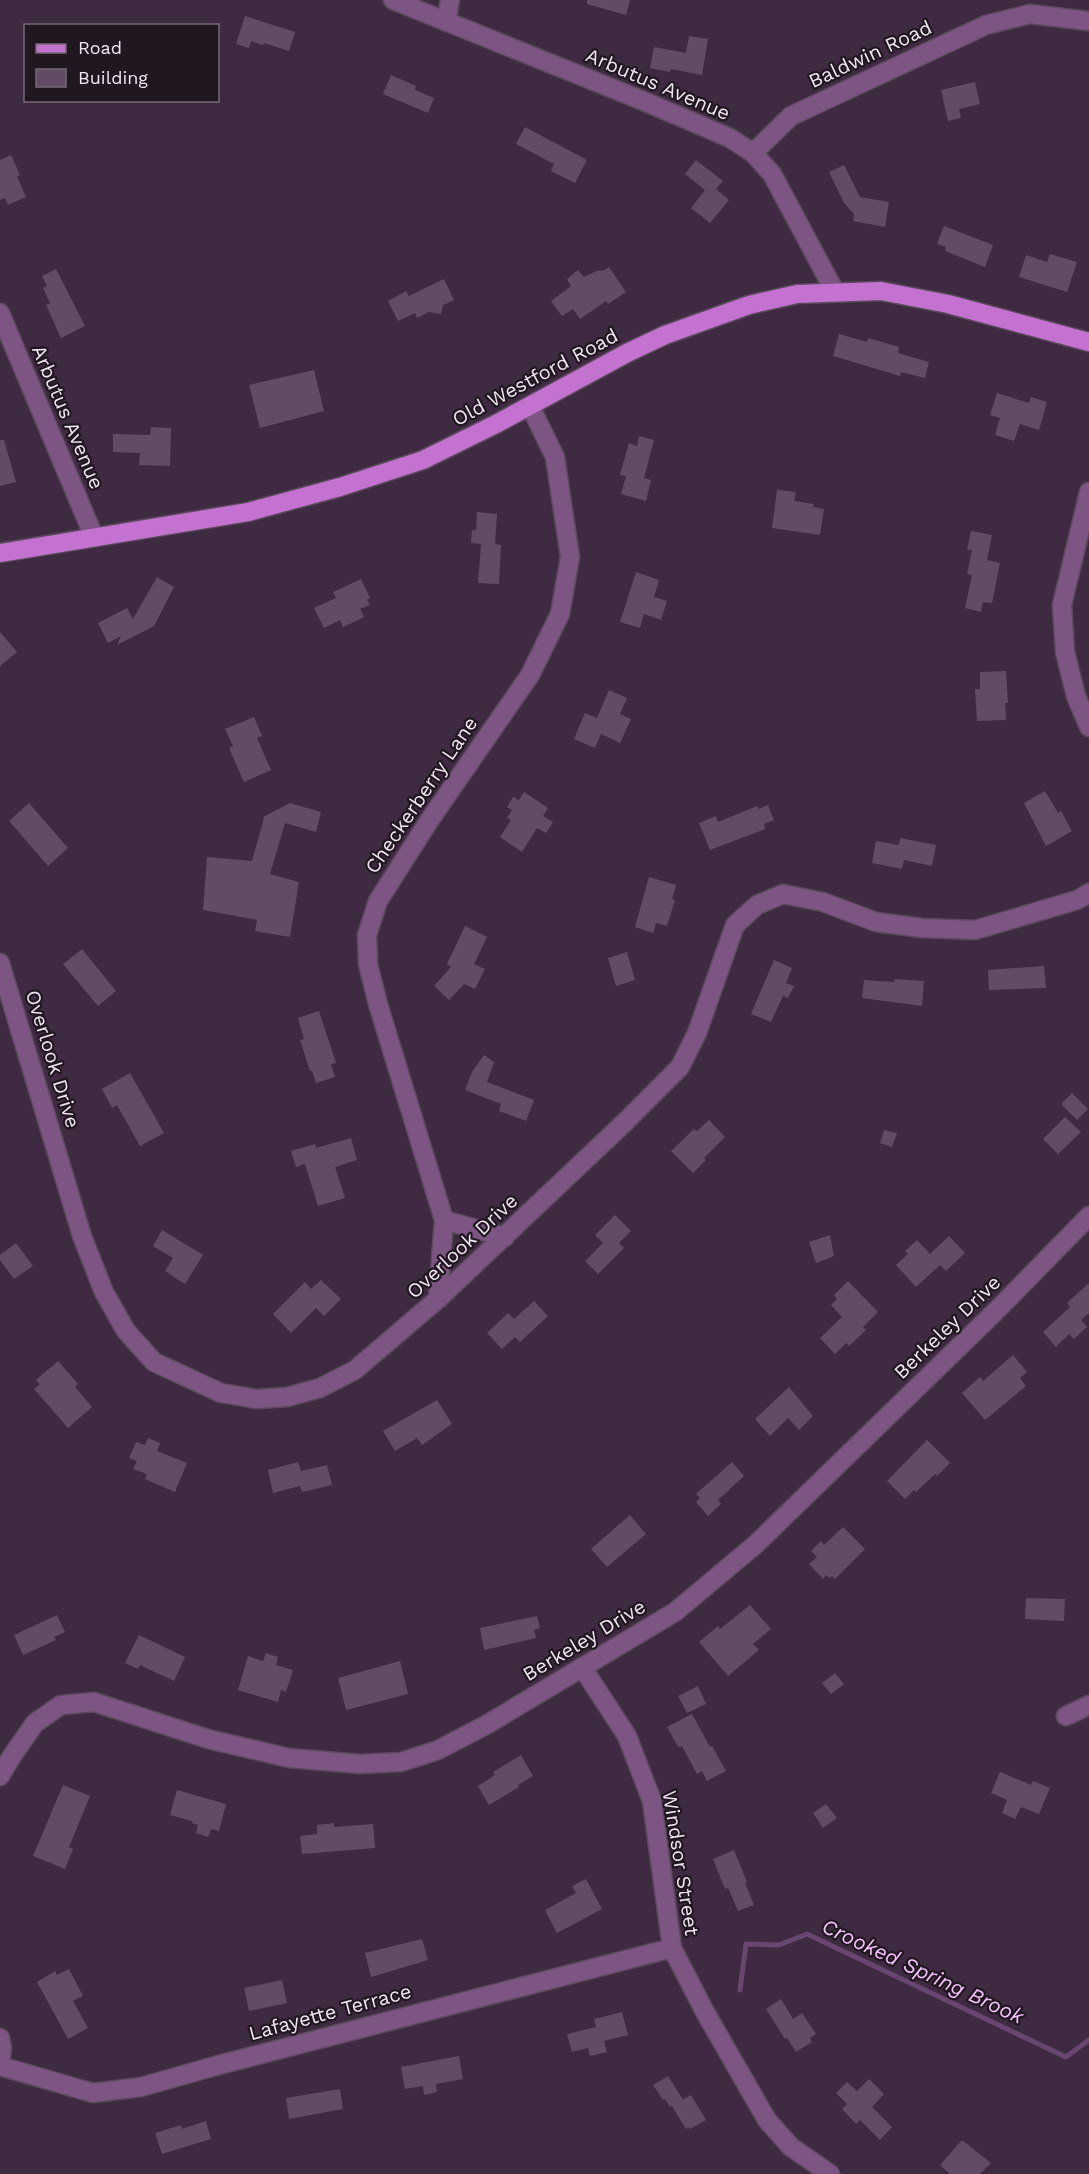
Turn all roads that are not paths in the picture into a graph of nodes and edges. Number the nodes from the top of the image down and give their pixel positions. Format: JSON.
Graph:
{"nodes":[{"id":1,"x":393,"y":0,"type":"edge"},
{"id":2,"x":450,"y":0,"type":"edge"},
{"id":3,"x":1089,"y":21,"type":"edge"},
{"id":4,"x":446,"y":22,"type":"junction"},
{"id":5,"x":753,"y":153,"type":"junction"},
{"id":6,"x":835,"y":292,"type":"junction"},
{"id":7,"x":0,"y":314,"type":"edge"},
{"id":8,"x":1089,"y":342,"type":"edge"},
{"id":9,"x":530,"y":406,"type":"junction"},
{"id":10,"x":1089,"y":492,"type":"edge"},
{"id":11,"x":94,"y":537,"type":"junction"},
{"id":12,"x":0,"y":553,"type":"edge"},
{"id":13,"x":1089,"y":727,"type":"edge"},
{"id":14,"x":1089,"y":893,"type":"edge"},
{"id":15,"x":0,"y":963,"type":"edge"},
{"id":16,"x":1089,"y":1216,"type":"edge"},
{"id":17,"x":444,"y":1220,"type":"junction"},
{"id":18,"x":505,"y":1237,"type":"junction"},
{"id":19,"x":438,"y":1299,"type":"junction"},
{"id":20,"x":582,"y":1667,"type":"junction"},
{"id":21,"x":1089,"y":1705,"type":"edge"},
{"id":22,"x":1066,"y":1716,"type":"dead end"},
{"id":23,"x":0,"y":1776,"type":"edge"},
{"id":24,"x":672,"y":1948,"type":"junction"},
{"id":25,"x":0,"y":2038,"type":"edge"},
{"id":26,"x":0,"y":2064,"type":"edge"},
{"id":27,"x":830,"y":2174,"type":"edge"}],
"edges":[{"from":1,"to":4,"type":"street","name":"Arbutus Avenue"},
{"from":2,"to":4,"type":"street"},
{"from":3,"to":5,"type":"street","name":"Baldwin Road"},
{"from":4,"to":5,"type":"street","name":"Arbutus Avenue"},
{"from":5,"to":6,"type":"street","name":"Arbutus Avenue"},
{"from":6,"to":8,"type":"main road","name":"Old Westford Road"},
{"from":6,"to":9,"type":"main road","name":"Old Westford Road"},
{"from":7,"to":11,"type":"street","name":"Arbutus Avenue"},
{"from":9,"to":11,"type":"main road","name":"Old Westford Road"},
{"from":9,"to":17,"type":"street","name":"Checkerberry Lane"},
{"from":10,"to":13,"type":"street"},
{"from":11,"to":12,"type":"main road","name":"Old Westford Road"},
{"from":14,"to":18,"type":"street","name":"Overlook Drive"},
{"from":15,"to":19,"type":"street","name":"Overlook Drive"},
{"from":16,"to":20,"type":"street","name":"Berkeley Drive"},
{"from":17,"to":18,"type":"street"},
{"from":17,"to":19,"type":"street","name":"Checkerberry Lane"},
{"from":18,"to":19,"type":"street","name":"Overlook Drive"},
{"from":20,"to":23,"type":"street","name":"Berkeley Drive"},
{"from":20,"to":24,"type":"street","name":"Windsor Street"},
{"from":21,"to":22,"type":"street"},
{"from":24,"to":26,"type":"street","name":"Lafayette Terrace"},
{"from":24,"to":27,"type":"street","name":"Windsor Street"},
{"from":25,"to":26,"type":"street"}]}
